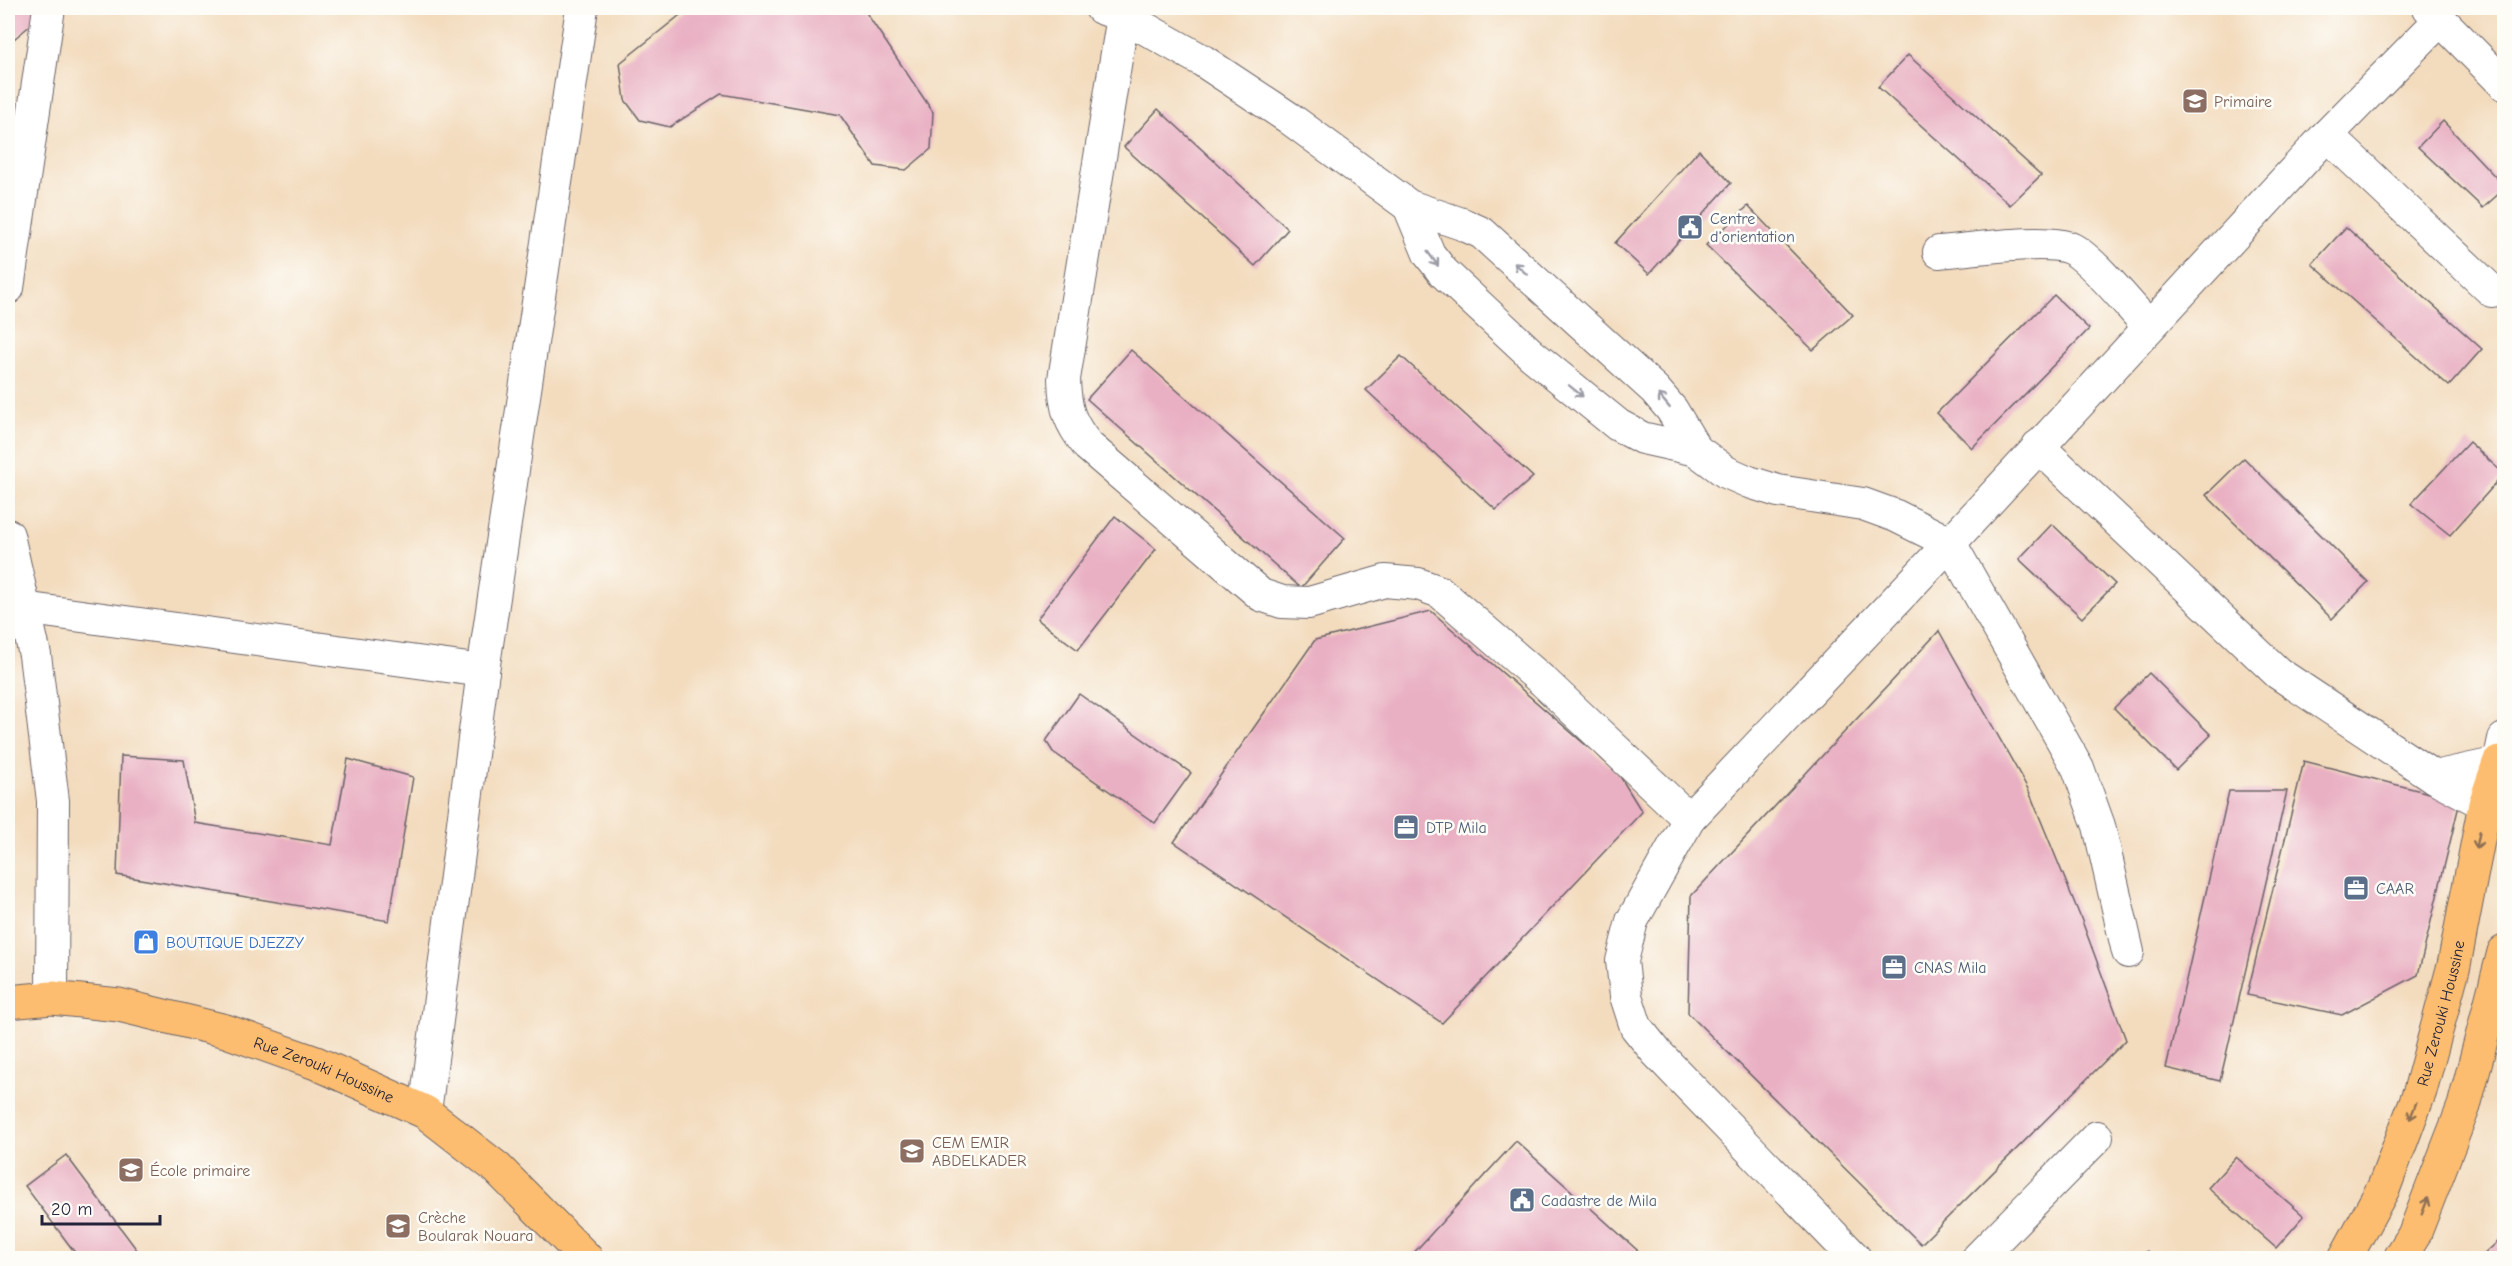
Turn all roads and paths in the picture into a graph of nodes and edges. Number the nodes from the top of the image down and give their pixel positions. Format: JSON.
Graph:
{"nodes":[{"id":1,"x":49,"y":8,"type":"edge"},
{"id":2,"x":582,"y":8,"type":"edge"},
{"id":3,"x":1112,"y":12,"type":"edge"},
{"id":4,"x":2435,"y":13,"type":"edge"},
{"id":5,"x":2505,"y":84,"type":"edge"},
{"id":6,"x":2327,"y":135,"type":"junction"},
{"id":7,"x":1410,"y":206,"type":"junction"},
{"id":8,"x":1940,"y":252,"type":"dead end"},
{"id":9,"x":8,"y":288,"type":"edge"},
{"id":10,"x":2492,"y":291,"type":"dead end"},
{"id":11,"x":2149,"y":327,"type":"junction"},
{"id":12,"x":2038,"y":446,"type":"junction"},
{"id":13,"x":1696,"y":450,"type":"junction"},
{"id":14,"x":8,"y":535,"type":"edge"},
{"id":15,"x":1950,"y":543,"type":"junction"},
{"id":16,"x":15,"y":609,"type":"edge"},
{"id":17,"x":483,"y":671,"type":"junction"},
{"id":18,"x":2503,"y":755,"type":"edge"},
{"id":19,"x":2434,"y":777,"type":"junction"},
{"id":20,"x":2495,"y":806,"type":"edge"},
{"id":21,"x":1689,"y":819,"type":"junction"},
{"id":22,"x":2128,"y":952,"type":"dead end"},
{"id":23,"x":2503,"y":966,"type":"edge"},
{"id":24,"x":52,"y":998,"type":"junction"},
{"id":25,"x":8,"y":1002,"type":"edge"},
{"id":26,"x":425,"y":1112,"type":"junction"},
{"id":27,"x":2097,"y":1137,"type":"dead end"},
{"id":28,"x":586,"y":1258,"type":"edge"},
{"id":29,"x":1855,"y":1258,"type":"edge"},
{"id":30,"x":1978,"y":1258,"type":"edge"},
{"id":31,"x":2346,"y":1258,"type":"edge"},
{"id":32,"x":2400,"y":1258,"type":"edge"}],
"edges":[{"from":1,"to":9,"type":"street"},
{"from":2,"to":17,"type":"street"},
{"from":3,"to":7,"type":"street"},
{"from":3,"to":21,"type":"street"},
{"from":4,"to":5,"type":"street"},
{"from":4,"to":6,"type":"street"},
{"from":6,"to":10,"type":"street"},
{"from":6,"to":11,"type":"street"},
{"from":13,"to":7,"type":"street","one_way":true},
{"from":7,"to":13,"type":"street","one_way":true},
{"from":8,"to":11,"type":"street"},
{"from":11,"to":12,"type":"street"},
{"from":12,"to":15,"type":"street"},
{"from":12,"to":19,"type":"street"},
{"from":13,"to":15,"type":"street"},
{"from":14,"to":16,"type":"street"},
{"from":15,"to":21,"type":"street"},
{"from":15,"to":22,"type":"street"},
{"from":16,"to":17,"type":"street"},
{"from":16,"to":24,"type":"street"},
{"from":17,"to":26,"type":"street"},
{"from":18,"to":19,"type":"street"},
{"from":18,"to":20,"type":"main road","name":"Rue Zerouki Houssine"},
{"from":19,"to":20,"type":"street"},
{"from":20,"to":31,"type":"main road","name":"Rue Zerouki Houssine","one_way":true},
{"from":21,"to":29,"type":"street"},
{"from":32,"to":23,"type":"main road","one_way":true},
{"from":24,"to":25,"type":"main road","name":"Rue Zerouki Houssine"},
{"from":24,"to":26,"type":"main road","name":"Rue Zerouki Houssine"},
{"from":26,"to":28,"type":"main road","name":"Rue Zerouki Houssine"},
{"from":27,"to":30,"type":"street"}]}
